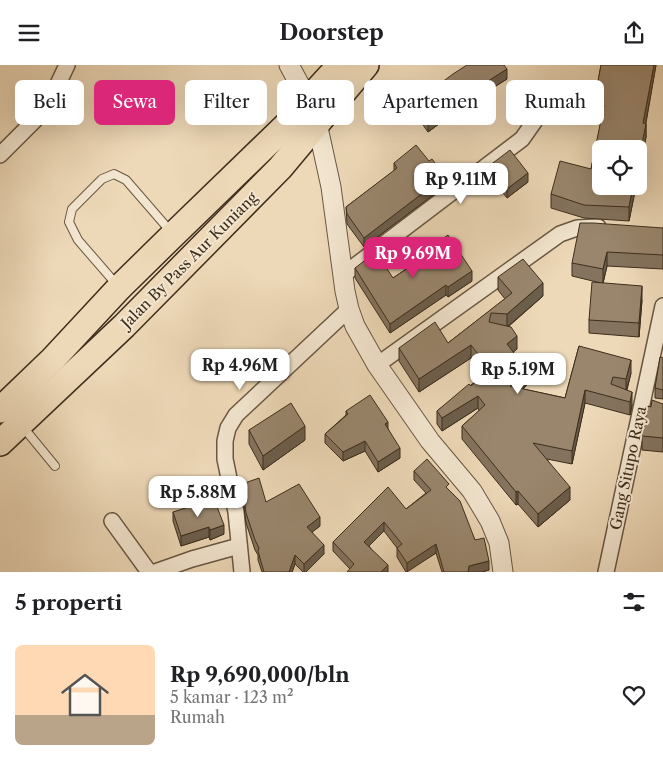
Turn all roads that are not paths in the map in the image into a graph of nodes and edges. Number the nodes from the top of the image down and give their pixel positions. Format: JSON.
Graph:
{"nodes":[{"id":1,"x":67,"y":65,"type":"edge"},
{"id":2,"x":289,"y":65,"type":"edge"},
{"id":3,"x":340,"y":65,"type":"edge"},
{"id":4,"x":366,"y":65,"type":"edge"},
{"id":5,"x":297,"y":80,"type":"edge"},
{"id":6,"x":326,"y":80,"type":"edge"},
{"id":7,"x":353,"y":80,"type":"edge"},
{"id":8,"x":287,"y":125,"type":"edge"},
{"id":9,"x":315,"y":125,"type":"edge"},
{"id":10,"x":317,"y":125,"type":"edge"},
{"id":11,"x":532,"y":125,"type":"edge"},
{"id":12,"x":0,"y":155,"type":"edge"},
{"id":13,"x":610,"y":228,"type":"edge"},
{"id":14,"x":173,"y":235,"type":"junction"},
{"id":15,"x":343,"y":275,"type":"junction"},
{"id":16,"x":119,"y":289,"type":"junction"},
{"id":17,"x":663,"y":306,"type":"edge"},
{"id":18,"x":349,"y":309,"type":"junction"},
{"id":19,"x":377,"y":365,"type":"junction"},
{"id":20,"x":61,"y":367,"type":"junction"},
{"id":21,"x":10,"y":417,"type":"edge"},
{"id":22,"x":0,"y":443,"type":"edge"},
{"id":23,"x":55,"y":466,"type":"dead end"},
{"id":24,"x":112,"y":521,"type":"dead end"},
{"id":25,"x":239,"y":546,"type":"junction"},
{"id":26,"x":170,"y":569,"type":"edge"},
{"id":27,"x":149,"y":572,"type":"edge"},
{"id":28,"x":154,"y":572,"type":"edge"},
{"id":29,"x":242,"y":572,"type":"edge"},
{"id":30,"x":504,"y":572,"type":"edge"},
{"id":31,"x":606,"y":572,"type":"edge"}],
"edges":[{"from":1,"to":12,"type":"street"},
{"from":2,"to":5,"type":"street"},
{"from":3,"to":6,"type":"highway","name":"Jalan By Pass Aur Kuniang"},
{"from":4,"to":7,"type":"highway","name":"Jalan By Pass Aur Kuniang"},
{"from":8,"to":14,"type":"highway","name":"Jalan By Pass Aur Kuniang"},
{"from":9,"to":20,"type":"highway","name":"Jalan By Pass Aur Kuniang"},
{"from":10,"to":15,"type":"street"},
{"from":11,"to":15,"type":"street"},
{"from":13,"to":19,"type":"street"},
{"from":14,"to":16,"type":"highway","name":"Jalan By Pass Aur Kuniang"},
{"from":14,"to":16,"type":"lane"},
{"from":15,"to":18,"type":"street"},
{"from":16,"to":20,"type":"highway","name":"Jalan By Pass Aur Kuniang"},
{"from":17,"to":31,"type":"street","name":"Gang Situpo Raya"},
{"from":18,"to":19,"type":"street"},
{"from":18,"to":25,"type":"street"},
{"from":19,"to":30,"type":"street"},
{"from":20,"to":21,"type":"highway","name":"Jalan By Pass Aur Kuniang"},
{"from":21,"to":22,"type":"highway","name":"Jalan By Pass Aur Kuniang"},
{"from":21,"to":23,"type":"lane"},
{"from":24,"to":27,"type":"street"},
{"from":25,"to":26,"type":"street"},
{"from":25,"to":29,"type":"street"},
{"from":26,"to":28,"type":"street"}]}
